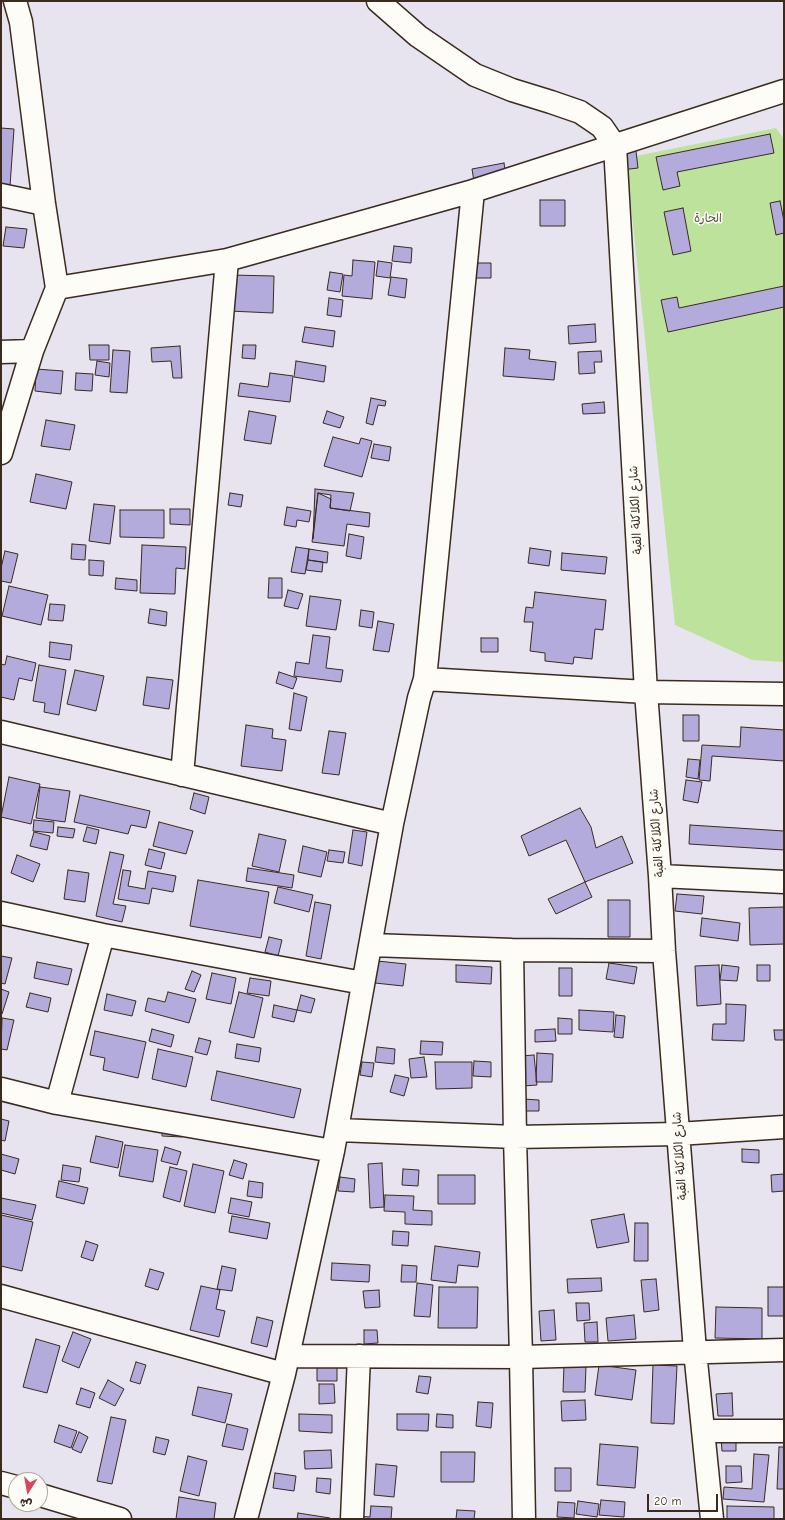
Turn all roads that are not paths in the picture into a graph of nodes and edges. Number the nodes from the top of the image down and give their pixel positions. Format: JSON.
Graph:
{"nodes":[{"id":1,"x":15,"y":1,"type":"edge"},
{"id":2,"x":378,"y":1,"type":"edge"},
{"id":3,"x":11,"y":19,"type":"edge"},
{"id":4,"x":784,"y":90,"type":"edge"},
{"id":5,"x":615,"y":146,"type":"junction"},
{"id":6,"x":473,"y":192,"type":"junction"},
{"id":7,"x":1,"y":195,"type":"edge"},
{"id":8,"x":44,"y":204,"type":"junction"},
{"id":9,"x":227,"y":260,"type":"junction"},
{"id":10,"x":57,"y":288,"type":"junction"},
{"id":11,"x":32,"y":351,"type":"junction"},
{"id":12,"x":1,"y":352,"type":"edge"},
{"id":13,"x":1,"y":454,"type":"edge"},
{"id":14,"x":425,"y":679,"type":"junction"},
{"id":15,"x":646,"y":692,"type":"junction"},
{"id":16,"x":784,"y":694,"type":"edge"},
{"id":17,"x":1,"y":732,"type":"edge"},
{"id":18,"x":182,"y":776,"type":"junction"},
{"id":19,"x":392,"y":824,"type":"junction"},
{"id":20,"x":660,"y":876,"type":"junction"},
{"id":21,"x":784,"y":882,"type":"edge"},
{"id":22,"x":1,"y":913,"type":"edge"},
{"id":23,"x":103,"y":936,"type":"junction"},
{"id":24,"x":371,"y":945,"type":"junction"},
{"id":25,"x":512,"y":950,"type":"junction"},
{"id":26,"x":664,"y":951,"type":"junction"},
{"id":27,"x":363,"y":983,"type":"junction"},
{"id":28,"x":1,"y":1089,"type":"edge"},
{"id":29,"x":57,"y":1103,"type":"junction"},
{"id":30,"x":784,"y":1128,"type":"edge"},
{"id":31,"x":338,"y":1130,"type":"junction"},
{"id":32,"x":678,"y":1134,"type":"junction"},
{"id":33,"x":515,"y":1137,"type":"junction"},
{"id":34,"x":333,"y":1151,"type":"junction"},
{"id":35,"x":1,"y":1296,"type":"edge"},
{"id":36,"x":784,"y":1350,"type":"edge"},
{"id":37,"x":695,"y":1352,"type":"junction"},
{"id":38,"x":359,"y":1356,"type":"junction"},
{"id":39,"x":521,"y":1357,"type":"junction"},
{"id":40,"x":286,"y":1365,"type":"junction"},
{"id":41,"x":703,"y":1431,"type":"junction"},
{"id":42,"x":784,"y":1431,"type":"edge"},
{"id":43,"x":48,"y":1497,"type":"edge"},
{"id":44,"x":120,"y":1519,"type":"edge"},
{"id":45,"x":246,"y":1519,"type":"edge"},
{"id":46,"x":352,"y":1519,"type":"edge"},
{"id":47,"x":524,"y":1519,"type":"edge"},
{"id":48,"x":712,"y":1519,"type":"edge"}],
"edges":[{"from":1,"to":3,"type":"street"},
{"from":2,"to":5,"type":"street"},
{"from":3,"to":8,"type":"street"},
{"from":4,"to":5,"type":"street"},
{"from":5,"to":6,"type":"street"},
{"from":5,"to":15,"type":"street","name":"شارع الكلاكلة القبة"},
{"from":6,"to":9,"type":"street"},
{"from":6,"to":14,"type":"street"},
{"from":7,"to":8,"type":"street"},
{"from":8,"to":10,"type":"street"},
{"from":9,"to":10,"type":"street"},
{"from":9,"to":18,"type":"street"},
{"from":10,"to":11,"type":"street"},
{"from":11,"to":12,"type":"street"},
{"from":11,"to":13,"type":"street"},
{"from":14,"to":15,"type":"street"},
{"from":14,"to":19,"type":"street"},
{"from":15,"to":16,"type":"street"},
{"from":15,"to":20,"type":"street","name":"شارع الكلاكلة القبة"},
{"from":17,"to":18,"type":"street"},
{"from":18,"to":19,"type":"street"},
{"from":19,"to":24,"type":"street"},
{"from":20,"to":21,"type":"street"},
{"from":20,"to":26,"type":"street","name":"شارع الكلاكلة القبة"},
{"from":22,"to":23,"type":"street"},
{"from":23,"to":27,"type":"street"},
{"from":23,"to":29,"type":"street"},
{"from":24,"to":25,"type":"street"},
{"from":24,"to":27,"type":"street"},
{"from":25,"to":26,"type":"street"},
{"from":25,"to":33,"type":"street"},
{"from":26,"to":32,"type":"street","name":"شارع الكلاكلة القبة"},
{"from":27,"to":31,"type":"street"},
{"from":28,"to":29,"type":"street"},
{"from":29,"to":34,"type":"street"},
{"from":30,"to":32,"type":"street"},
{"from":31,"to":33,"type":"street"},
{"from":31,"to":34,"type":"street"},
{"from":32,"to":33,"type":"street"},
{"from":32,"to":37,"type":"street","name":"شارع الكلاكلة القبة"},
{"from":33,"to":39,"type":"street"},
{"from":34,"to":40,"type":"street"},
{"from":35,"to":40,"type":"street"},
{"from":36,"to":37,"type":"street"},
{"from":37,"to":39,"type":"street"},
{"from":37,"to":41,"type":"street","name":"شارع الكلاكلة القبة"},
{"from":38,"to":39,"type":"street"},
{"from":38,"to":40,"type":"street"},
{"from":38,"to":46,"type":"street"},
{"from":39,"to":47,"type":"street"},
{"from":40,"to":45,"type":"street"},
{"from":41,"to":42,"type":"street"},
{"from":41,"to":48,"type":"street","name":"شارع الكلاكلة القبة"},
{"from":43,"to":44,"type":"street"}]}
